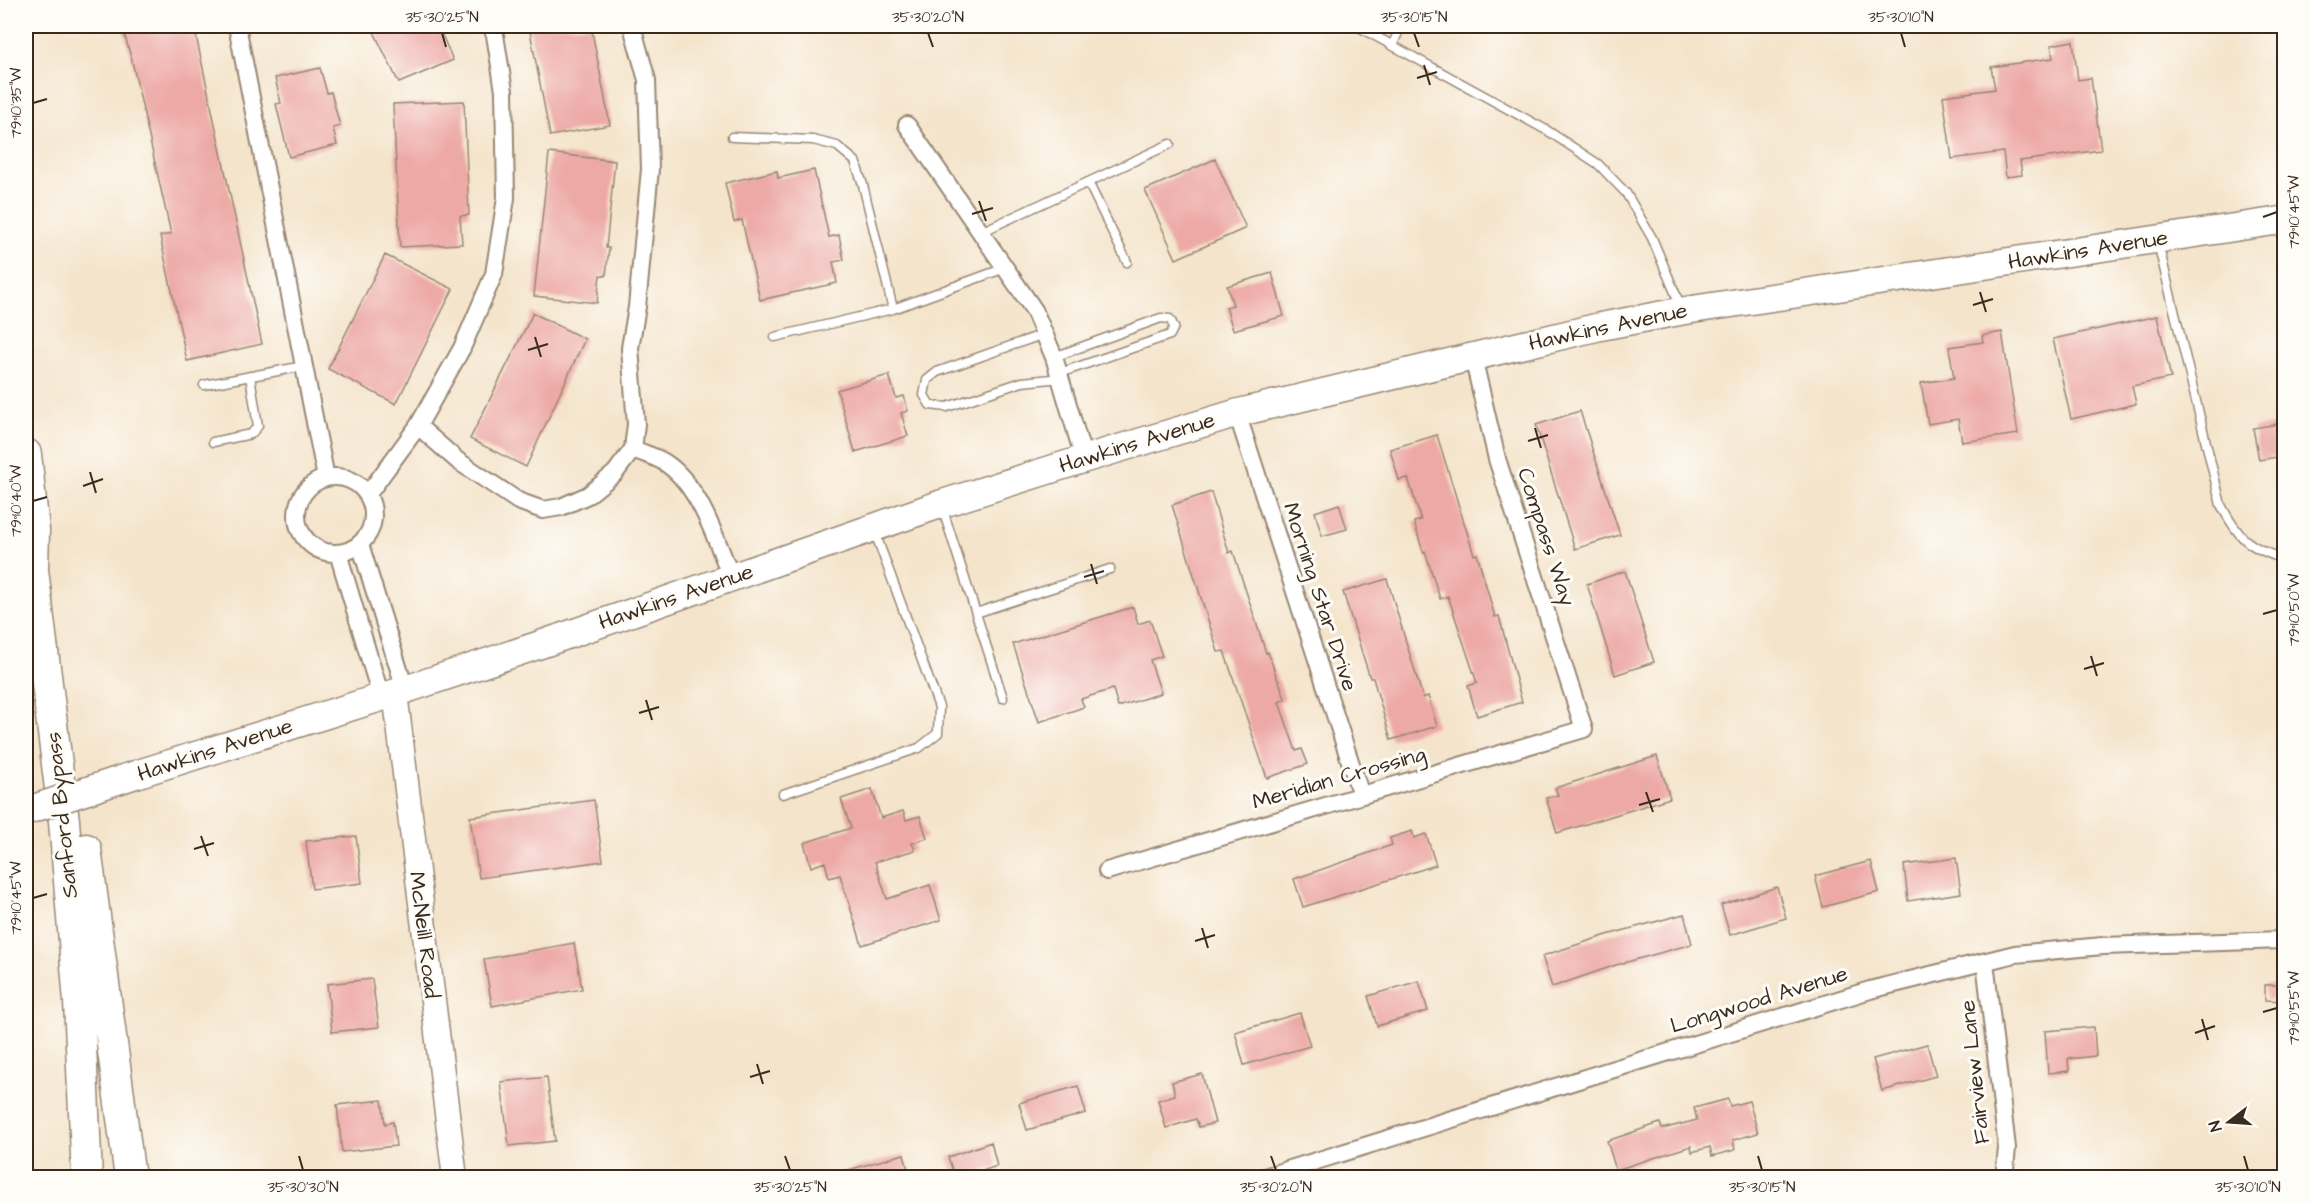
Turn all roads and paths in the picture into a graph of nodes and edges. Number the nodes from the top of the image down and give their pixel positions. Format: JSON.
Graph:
{"nodes":[{"id":1,"x":237,"y":26,"type":"edge"},
{"id":2,"x":491,"y":26,"type":"edge"},
{"id":3,"x":632,"y":26,"type":"edge"},
{"id":4,"x":1357,"y":26,"type":"edge"},
{"id":5,"x":1401,"y":26,"type":"edge"},
{"id":6,"x":1392,"y":46,"type":"junction"},
{"id":7,"x":907,"y":125,"type":"dead end"},
{"id":8,"x":732,"y":137,"type":"dead end"},
{"id":9,"x":1170,"y":144,"type":"dead end"},
{"id":10,"x":1088,"y":182,"type":"junction"},
{"id":11,"x":2284,"y":220,"type":"edge"},
{"id":12,"x":981,"y":232,"type":"junction"},
{"id":13,"x":2157,"y":239,"type":"junction"},
{"id":14,"x":1127,"y":262,"type":"dead end"},
{"id":15,"x":1005,"y":268,"type":"junction"},
{"id":16,"x":893,"y":309,"type":"junction"},
{"id":17,"x":1682,"y":310,"type":"junction"},
{"id":18,"x":1044,"y":334,"type":"junction"},
{"id":19,"x":775,"y":336,"type":"dead end"},
{"id":20,"x":1473,"y":357,"type":"junction"},
{"id":21,"x":304,"y":366,"type":"junction"},
{"id":22,"x":1058,"y":369,"type":"junction"},
{"id":23,"x":250,"y":376,"type":"junction"},
{"id":24,"x":204,"y":385,"type":"dead end"},
{"id":25,"x":1237,"y":413,"type":"junction"},
{"id":26,"x":418,"y":426,"type":"junction"},
{"id":27,"x":213,"y":442,"type":"dead end"},
{"id":28,"x":633,"y":449,"type":"junction"},
{"id":29,"x":26,"y":454,"type":"edge"},
{"id":30,"x":1084,"y":459,"type":"junction"},
{"id":31,"x":326,"y":478,"type":"junction"},
{"id":32,"x":368,"y":494,"type":"junction"},
{"id":33,"x":941,"y":504,"type":"junction"},
{"id":34,"x":873,"y":527,"type":"junction"},
{"id":35,"x":34,"y":530,"type":"junction"},
{"id":36,"x":360,"y":544,"type":"junction"},
{"id":37,"x":338,"y":554,"type":"junction"},
{"id":38,"x":2284,"y":559,"type":"edge"},
{"id":39,"x":1110,"y":569,"type":"dead end"},
{"id":40,"x":731,"y":577,"type":"junction"},
{"id":41,"x":976,"y":613,"type":"junction"},
{"id":42,"x":394,"y":693,"type":"junction"},
{"id":43,"x":1003,"y":698,"type":"dead end"},
{"id":44,"x":1584,"y":729,"type":"joint"},
{"id":45,"x":783,"y":794,"type":"dead end"},
{"id":46,"x":1361,"y":795,"type":"junction"},
{"id":47,"x":26,"y":811,"type":"edge"},
{"id":48,"x":1107,"y":871,"type":"dead end"},
{"id":49,"x":2284,"y":940,"type":"edge"},
{"id":50,"x":1985,"y":962,"type":"junction"},
{"id":51,"x":87,"y":1178,"type":"edge"},
{"id":52,"x":130,"y":1178,"type":"edge"},
{"id":53,"x":454,"y":1178,"type":"edge"},
{"id":54,"x":1261,"y":1178,"type":"edge"},
{"id":55,"x":2004,"y":1178,"type":"edge"}],
"edges":[{"from":1,"to":21,"type":"street"},
{"from":2,"to":26,"type":"street"},
{"from":3,"to":28,"type":"street"},
{"from":4,"to":6,"type":"lane"},
{"from":5,"to":6,"type":"lane"},
{"from":6,"to":17,"type":"lane"},
{"from":7,"to":12,"type":"street"},
{"from":8,"to":16,"type":"lane"},
{"from":9,"to":10,"type":"lane"},
{"from":10,"to":12,"type":"lane"},
{"from":10,"to":14,"type":"lane"},
{"from":11,"to":13,"type":"main road","name":"Hawkins Avenue"},
{"from":12,"to":15,"type":"street"},
{"from":13,"to":17,"type":"main road","name":"Hawkins Avenue"},
{"from":13,"to":38,"type":"lane"},
{"from":15,"to":16,"type":"lane"},
{"from":15,"to":18,"type":"street"},
{"from":16,"to":19,"type":"lane"},
{"from":17,"to":20,"type":"main road","name":"Hawkins Avenue"},
{"from":18,"to":22,"type":"street"},
{"from":18,"to":22,"type":"lane"},
{"from":20,"to":25,"type":"main road","name":"Hawkins Avenue"},
{"from":20,"to":44,"type":"street","name":"Compass Way"},
{"from":21,"to":23,"type":"lane"},
{"from":21,"to":31,"type":"street"},
{"from":22,"to":22,"type":"lane"},
{"from":22,"to":30,"type":"street"},
{"from":23,"to":24,"type":"lane"},
{"from":23,"to":27,"type":"lane"},
{"from":25,"to":30,"type":"main road","name":"Hawkins Avenue"},
{"from":25,"to":46,"type":"street","name":"Morning Star Drive"},
{"from":26,"to":28,"type":"street"},
{"from":26,"to":32,"type":"street"},
{"from":28,"to":40,"type":"street"},
{"from":29,"to":35,"type":"highway","name":"Sanford Bypass"},
{"from":30,"to":33,"type":"main road","name":"Hawkins Avenue"},
{"from":31,"to":32,"type":"street"},
{"from":31,"to":37,"type":"street"},
{"from":32,"to":36,"type":"street"},
{"from":33,"to":34,"type":"main road","name":"Hawkins Avenue"},
{"from":33,"to":41,"type":"lane"},
{"from":34,"to":40,"type":"main road","name":"Hawkins Avenue"},
{"from":34,"to":45,"type":"lane"},
{"from":35,"to":51,"type":"highway","name":"Sanford Bypass"},
{"from":35,"to":52,"type":"highway"},
{"from":36,"to":37,"type":"street"},
{"from":36,"to":42,"type":"street"},
{"from":37,"to":42,"type":"street"},
{"from":39,"to":41,"type":"lane"},
{"from":40,"to":42,"type":"main road","name":"Hawkins Avenue"},
{"from":41,"to":43,"type":"lane"},
{"from":42,"to":47,"type":"main road","name":"Hawkins Avenue","bridge":true},
{"from":42,"to":53,"type":"street","name":"McNeill Road"},
{"from":44,"to":46,"type":"street","name":"Meridian Crossing"},
{"from":46,"to":48,"type":"street","name":"Meridian Crossing"},
{"from":49,"to":50,"type":"street","name":"Longwood Avenue"},
{"from":50,"to":54,"type":"street","name":"Longwood Avenue"},
{"from":50,"to":55,"type":"street","name":"Fairview Lane"}]}
